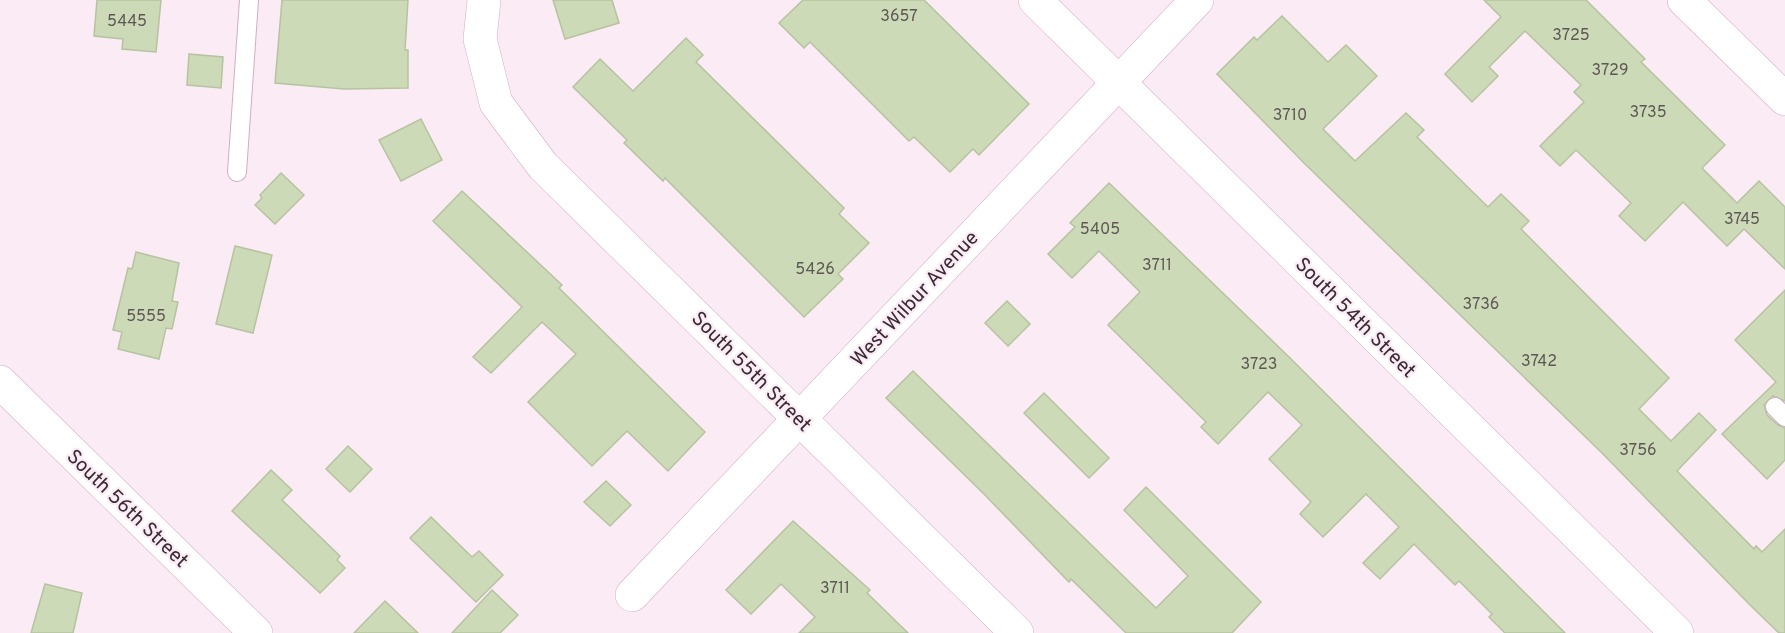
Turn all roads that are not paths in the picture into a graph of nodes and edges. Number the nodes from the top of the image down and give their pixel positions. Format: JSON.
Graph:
{"nodes":[{"id":1,"x":249,"y":0,"type":"edge"},
{"id":2,"x":483,"y":0,"type":"edge"},
{"id":3,"x":1035,"y":0,"type":"edge"},
{"id":4,"x":1197,"y":0,"type":"edge"},
{"id":5,"x":1684,"y":0,"type":"edge"},
{"id":6,"x":1117,"y":82,"type":"junction"},
{"id":7,"x":1785,"y":99,"type":"edge"},
{"id":8,"x":237,"y":172,"type":"dead end"},
{"id":9,"x":0,"y":382,"type":"edge"},
{"id":10,"x":801,"y":418,"type":"junction"},
{"id":11,"x":632,"y":595,"type":"dead end"},
{"id":12,"x":256,"y":633,"type":"edge"},
{"id":13,"x":1017,"y":633,"type":"edge"},
{"id":14,"x":1677,"y":633,"type":"edge"}],
"edges":[{"from":1,"to":8,"type":"lane"},
{"from":2,"to":10,"type":"street","name":"South 55th Street"},
{"from":3,"to":6,"type":"street","name":"South 54th Street"},
{"from":4,"to":6,"type":"street","name":"West Wilbur Avenue"},
{"from":5,"to":7,"type":"street"},
{"from":6,"to":10,"type":"street","name":"West Wilbur Avenue"},
{"from":6,"to":14,"type":"street","name":"South 54th Street"},
{"from":9,"to":12,"type":"street","name":"South 56th Street"},
{"from":10,"to":11,"type":"street","name":"West Wilbur Avenue"},
{"from":10,"to":13,"type":"street","name":"South 55th Street"}]}
